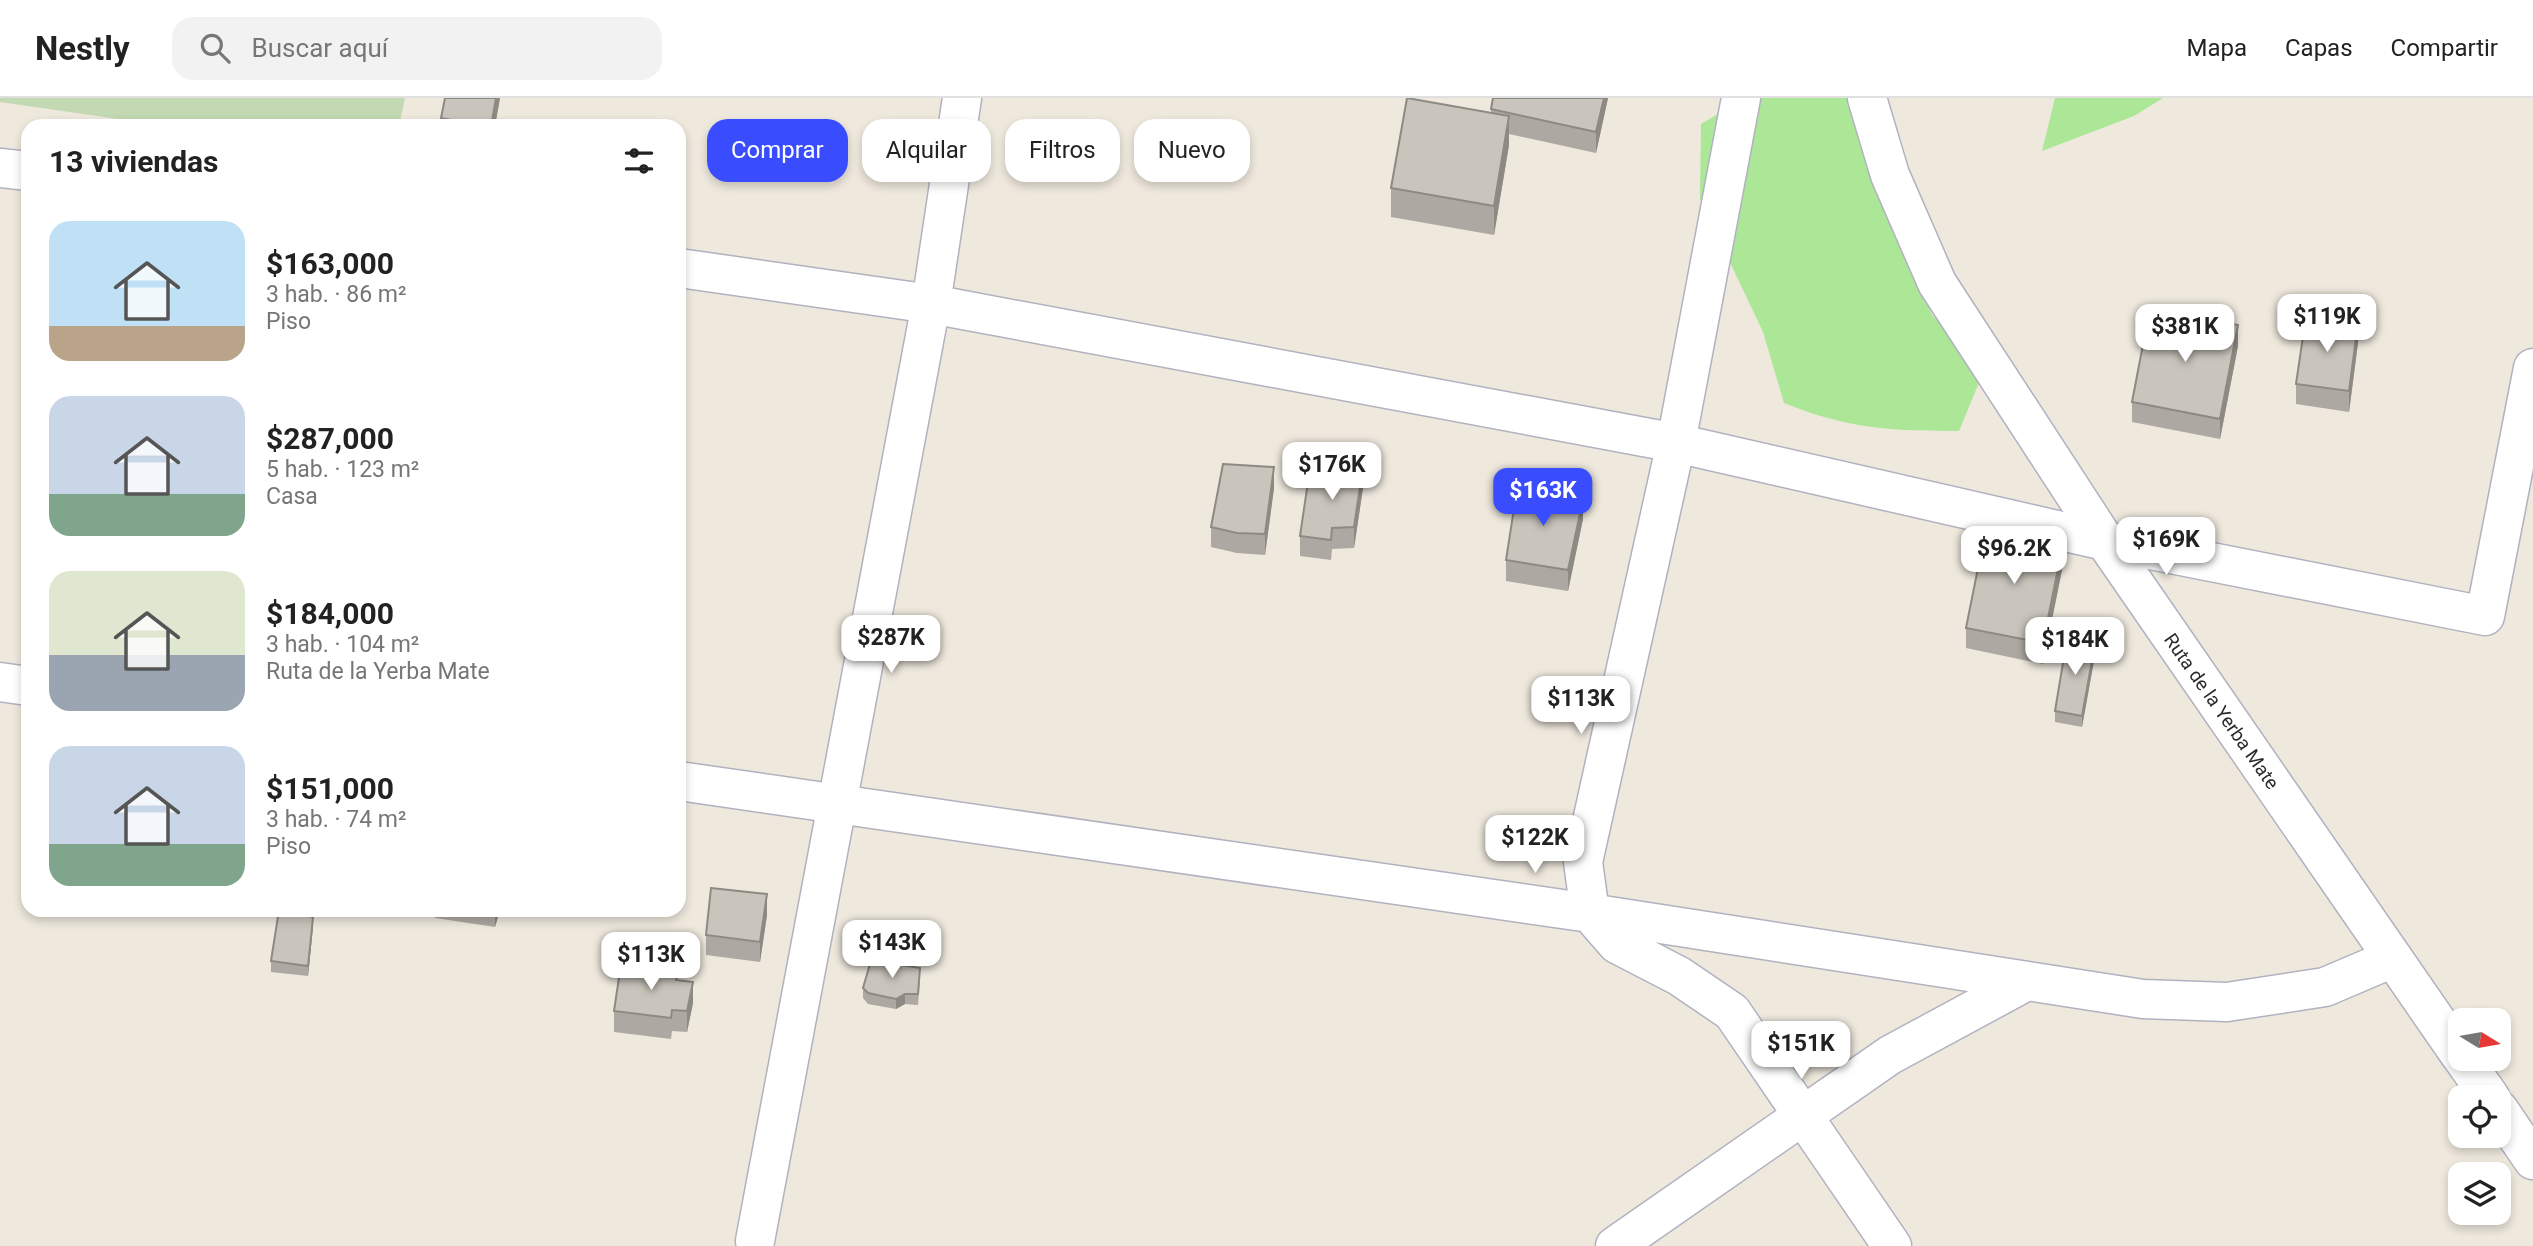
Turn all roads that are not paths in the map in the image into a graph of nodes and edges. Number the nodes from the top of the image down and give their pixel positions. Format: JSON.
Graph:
{"nodes":[{"id":1,"x":962,"y":98,"type":"edge"},
{"id":2,"x":1741,"y":98,"type":"edge"},
{"id":3,"x":1867,"y":98,"type":"edge"},
{"id":4,"x":0,"y":168,"type":"edge"},
{"id":5,"x":21,"y":170,"type":"edge"},
{"id":6,"x":686,"y":269,"type":"edge"},
{"id":7,"x":931,"y":304,"type":"junction"},
{"id":8,"x":2533,"y":368,"type":"edge"},
{"id":9,"x":1676,"y":443,"type":"junction"},
{"id":10,"x":2105,"y":541,"type":"junction"},
{"id":11,"x":0,"y":682,"type":"edge"},
{"id":12,"x":21,"y":685,"type":"edge"},
{"id":13,"x":686,"y":782,"type":"edge"},
{"id":14,"x":837,"y":804,"type":"junction"},
{"id":15,"x":1590,"y":913,"type":"junction"},
{"id":16,"x":2393,"y":958,"type":"junction"},
{"id":17,"x":2027,"y":981,"type":"junction"},
{"id":18,"x":2448,"y":1037,"type":"edge"},
{"id":19,"x":1803,"y":1116,"type":"junction"},
{"id":20,"x":2511,"y":1128,"type":"edge"},
{"id":21,"x":2533,"y":1160,"type":"edge"},
{"id":22,"x":755,"y":1241,"type":"dead end"},
{"id":23,"x":1615,"y":1246,"type":"edge"},
{"id":24,"x":1892,"y":1246,"type":"edge"}],
"edges":[{"from":1,"to":7,"type":"street"},
{"from":2,"to":9,"type":"street"},
{"from":3,"to":10,"type":"street","name":"Ruta de la Yerba Mate"},
{"from":4,"to":5,"type":"street"},
{"from":6,"to":7,"type":"street"},
{"from":7,"to":9,"type":"street"},
{"from":7,"to":14,"type":"street"},
{"from":8,"to":10,"type":"street"},
{"from":9,"to":10,"type":"street"},
{"from":9,"to":15,"type":"street"},
{"from":10,"to":16,"type":"street","name":"Ruta de la Yerba Mate"},
{"from":11,"to":12,"type":"street"},
{"from":13,"to":14,"type":"street"},
{"from":14,"to":15,"type":"street"},
{"from":14,"to":22,"type":"street"},
{"from":15,"to":17,"type":"street"},
{"from":15,"to":19,"type":"street"},
{"from":16,"to":17,"type":"street"},
{"from":16,"to":18,"type":"street","name":"Ruta de la Yerba Mate"},
{"from":17,"to":19,"type":"street"},
{"from":19,"to":23,"type":"street"},
{"from":19,"to":24,"type":"street"},
{"from":20,"to":21,"type":"street"}]}
